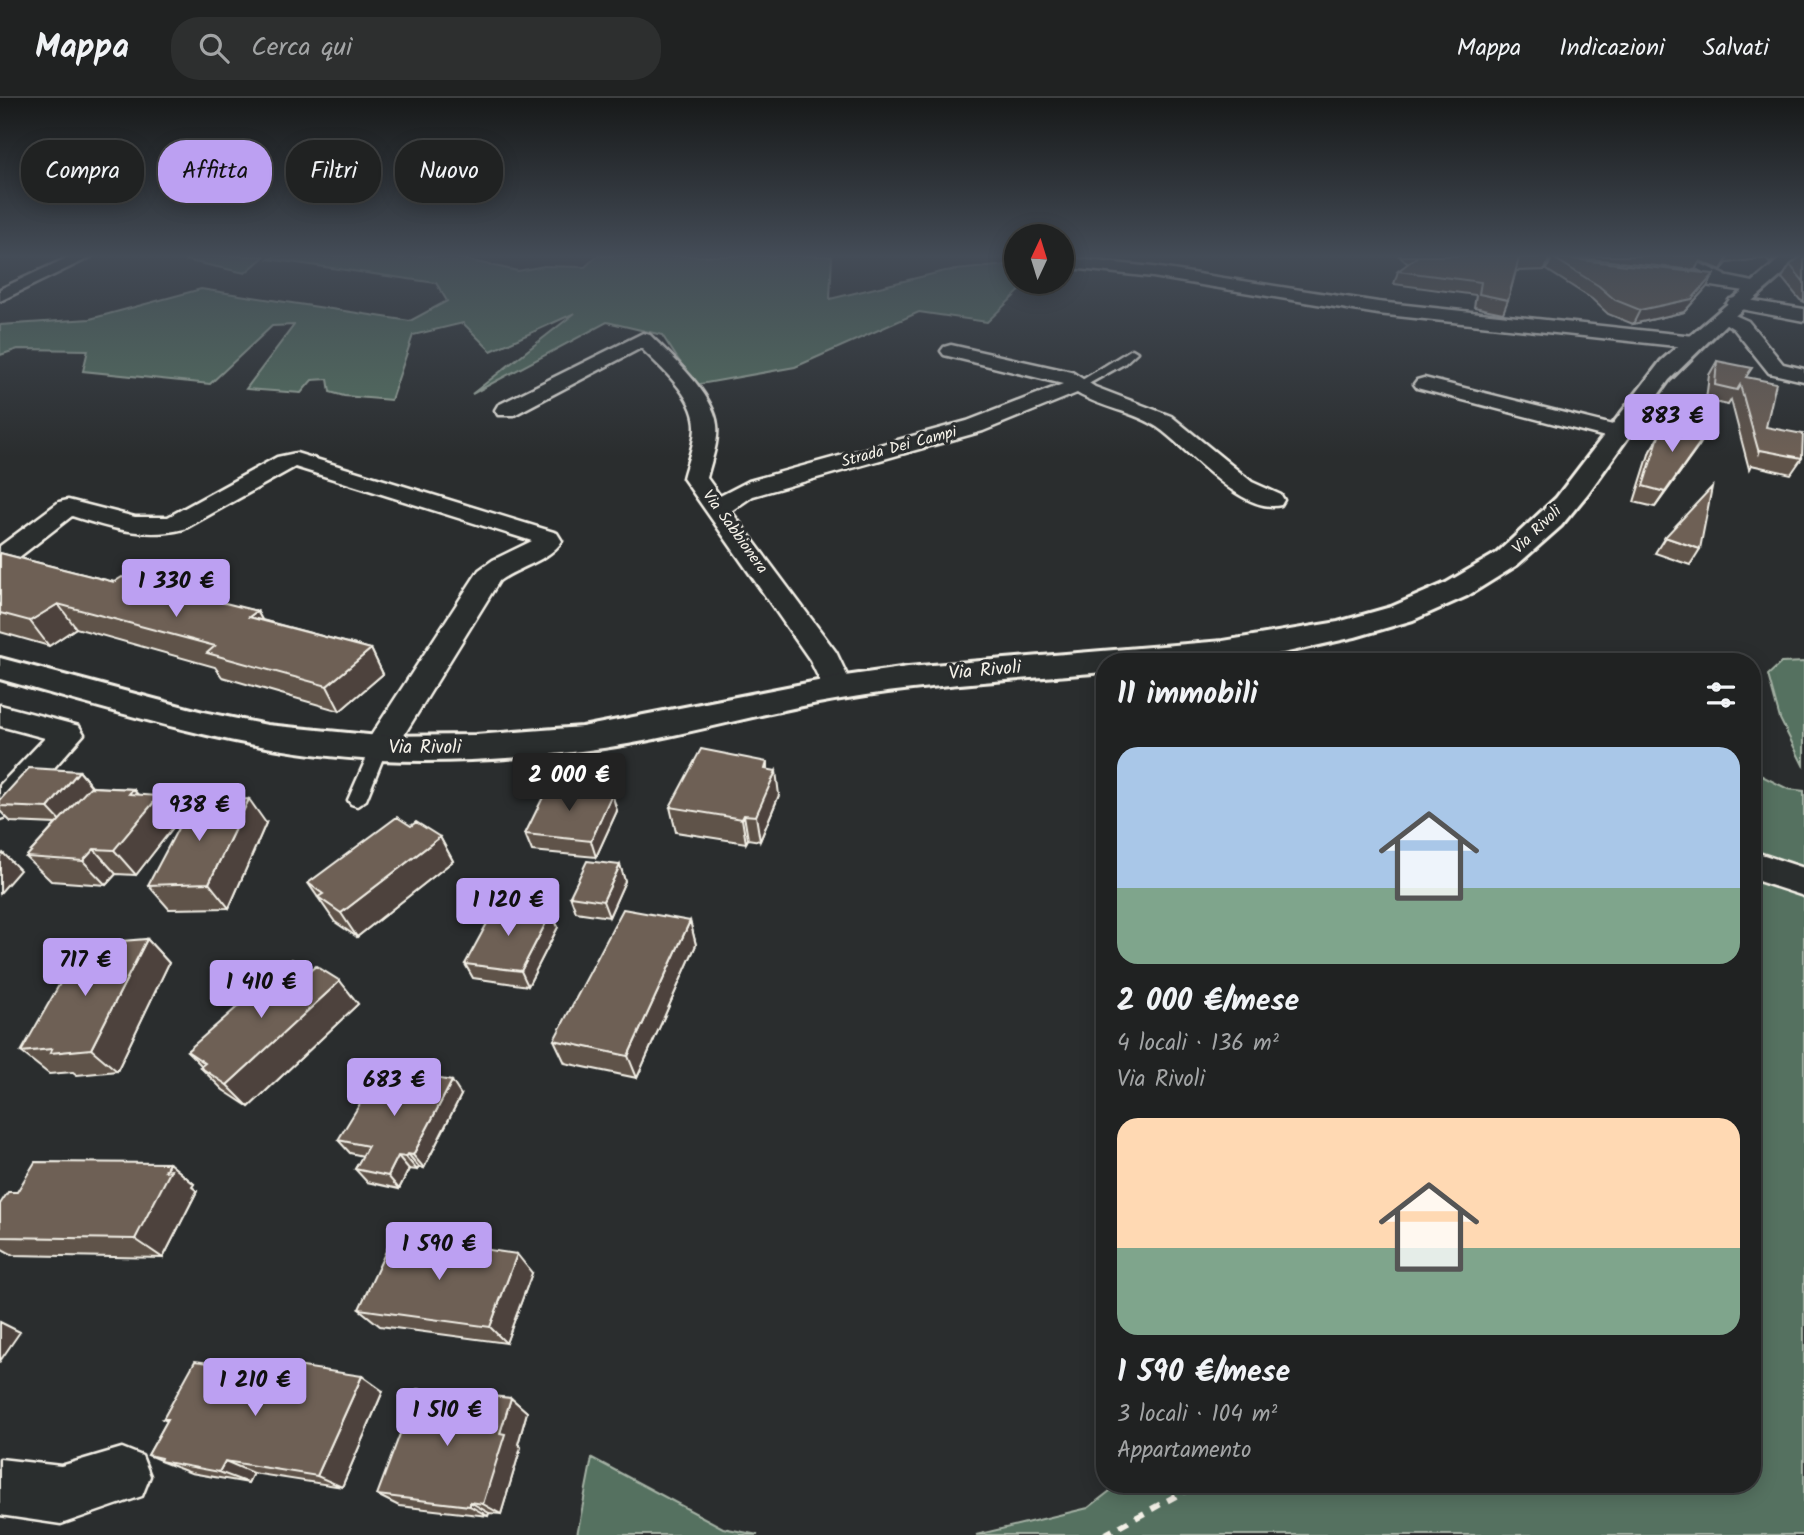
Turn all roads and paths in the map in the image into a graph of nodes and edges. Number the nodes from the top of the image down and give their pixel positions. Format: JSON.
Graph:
{"nodes":[{"id":1,"x":1513,"y":323,"type":"edge"},
{"id":2,"x":1711,"y":323,"type":"edge"},
{"id":3,"x":1741,"y":323,"type":"edge"},
{"id":4,"x":1694,"y":342,"type":"junction"},
{"id":5,"x":951,"y":351,"type":"dead end"},
{"id":6,"x":1132,"y":352,"type":"dead end"},
{"id":7,"x":1804,"y":375,"type":"edge"},
{"id":8,"x":1424,"y":384,"type":"dead end"},
{"id":9,"x":1079,"y":385,"type":"junction"},
{"id":10,"x":506,"y":411,"type":"dead end"},
{"id":11,"x":1617,"y":433,"type":"junction"},
{"id":12,"x":1272,"y":500,"type":"dead end"},
{"id":13,"x":719,"y":508,"type":"junction"},
{"id":14,"x":0,"y":559,"type":"edge"},
{"id":15,"x":1233,"y":653,"type":"edge"},
{"id":16,"x":1096,"y":663,"type":"edge"},
{"id":17,"x":0,"y":668,"type":"edge"},
{"id":18,"x":838,"y":688,"type":"junction"},
{"id":19,"x":0,"y":715,"type":"edge"},
{"id":20,"x":379,"y":748,"type":"junction"},
{"id":21,"x":357,"y":800,"type":"dead end"},
{"id":22,"x":0,"y":806,"type":"edge"},
{"id":23,"x":1761,"y":868,"type":"edge"},
{"id":24,"x":1804,"y":883,"type":"edge"},
{"id":25,"x":122,"y":1476,"type":"dead end"},
{"id":26,"x":0,"y":1487,"type":"edge"},
{"id":27,"x":1181,"y":1493,"type":"edge"},
{"id":28,"x":1104,"y":1535,"type":"edge"}],
"edges":[{"from":1,"to":4,"type":"street"},
{"from":2,"to":4,"type":"street","name":"Via Rivoli"},
{"from":3,"to":7,"type":"street"},
{"from":4,"to":11,"type":"street","name":"Via Rivoli"},
{"from":5,"to":9,"type":"street"},
{"from":6,"to":9,"type":"lane"},
{"from":8,"to":11,"type":"street"},
{"from":9,"to":12,"type":"street"},
{"from":9,"to":13,"type":"street","name":"Strada Dei Campi"},
{"from":10,"to":13,"type":"street","name":"Via Sabbionera"},
{"from":11,"to":15,"type":"street","name":"Via Rivoli"},
{"from":13,"to":18,"type":"street","name":"Via Sabbionera"},
{"from":14,"to":20,"type":"street"},
{"from":16,"to":18,"type":"street","name":"Via Rivoli"},
{"from":17,"to":20,"type":"street","name":"Via Rivoli"},
{"from":18,"to":20,"type":"street","name":"Via Rivoli"},
{"from":19,"to":22,"type":"street"},
{"from":20,"to":21,"type":"lane"},
{"from":23,"to":24,"type":"street"},
{"from":25,"to":26,"type":"street"},
{"from":27,"to":28,"type":"path"}]}
